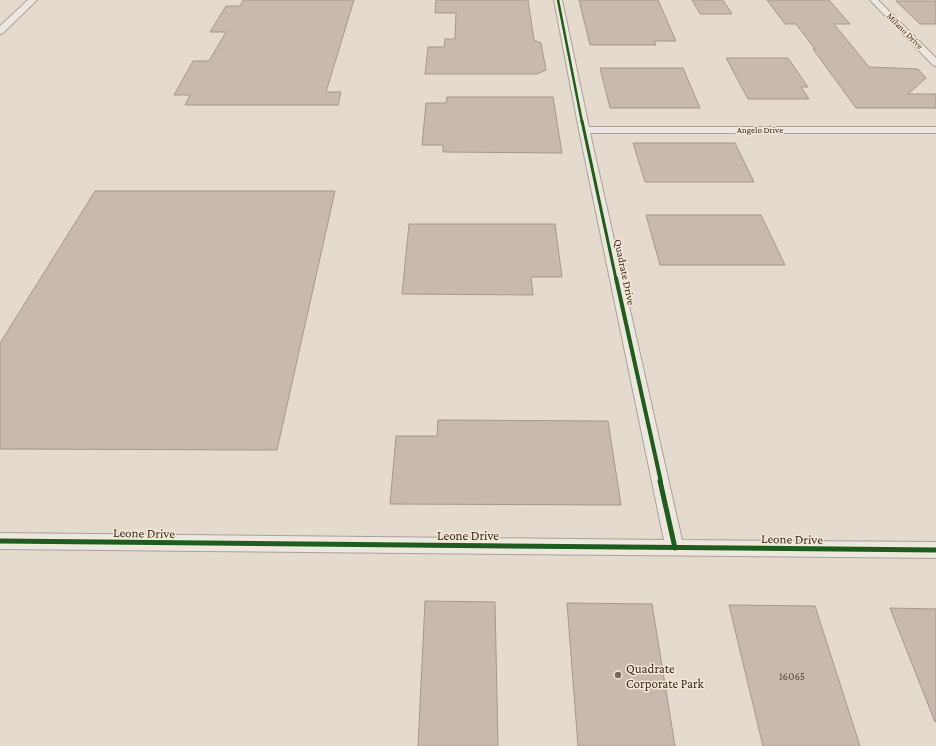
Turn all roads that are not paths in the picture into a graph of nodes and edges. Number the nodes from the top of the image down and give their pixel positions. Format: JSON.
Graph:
{"nodes":[{"id":1,"x":33,"y":0,"type":"edge"},
{"id":2,"x":558,"y":0,"type":"edge"},
{"id":3,"x":874,"y":0,"type":"edge"},
{"id":4,"x":0,"y":31,"type":"edge"},
{"id":5,"x":936,"y":63,"type":"edge"},
{"id":6,"x":584,"y":130,"type":"junction"},
{"id":7,"x":936,"y":130,"type":"edge"},
{"id":8,"x":0,"y":541,"type":"edge"},
{"id":9,"x":675,"y":548,"type":"junction"},
{"id":10,"x":936,"y":550,"type":"edge"}],
"edges":[{"from":1,"to":4,"type":"street"},
{"from":2,"to":6,"type":"street","name":"Quadrate Drive"},
{"from":3,"to":5,"type":"street","name":"Milano Drive"},
{"from":6,"to":7,"type":"street","name":"Angelo Drive"},
{"from":6,"to":9,"type":"street","name":"Quadrate Drive"},
{"from":8,"to":9,"type":"street","name":"Leone Drive"},
{"from":9,"to":10,"type":"street","name":"Leone Drive"}]}
